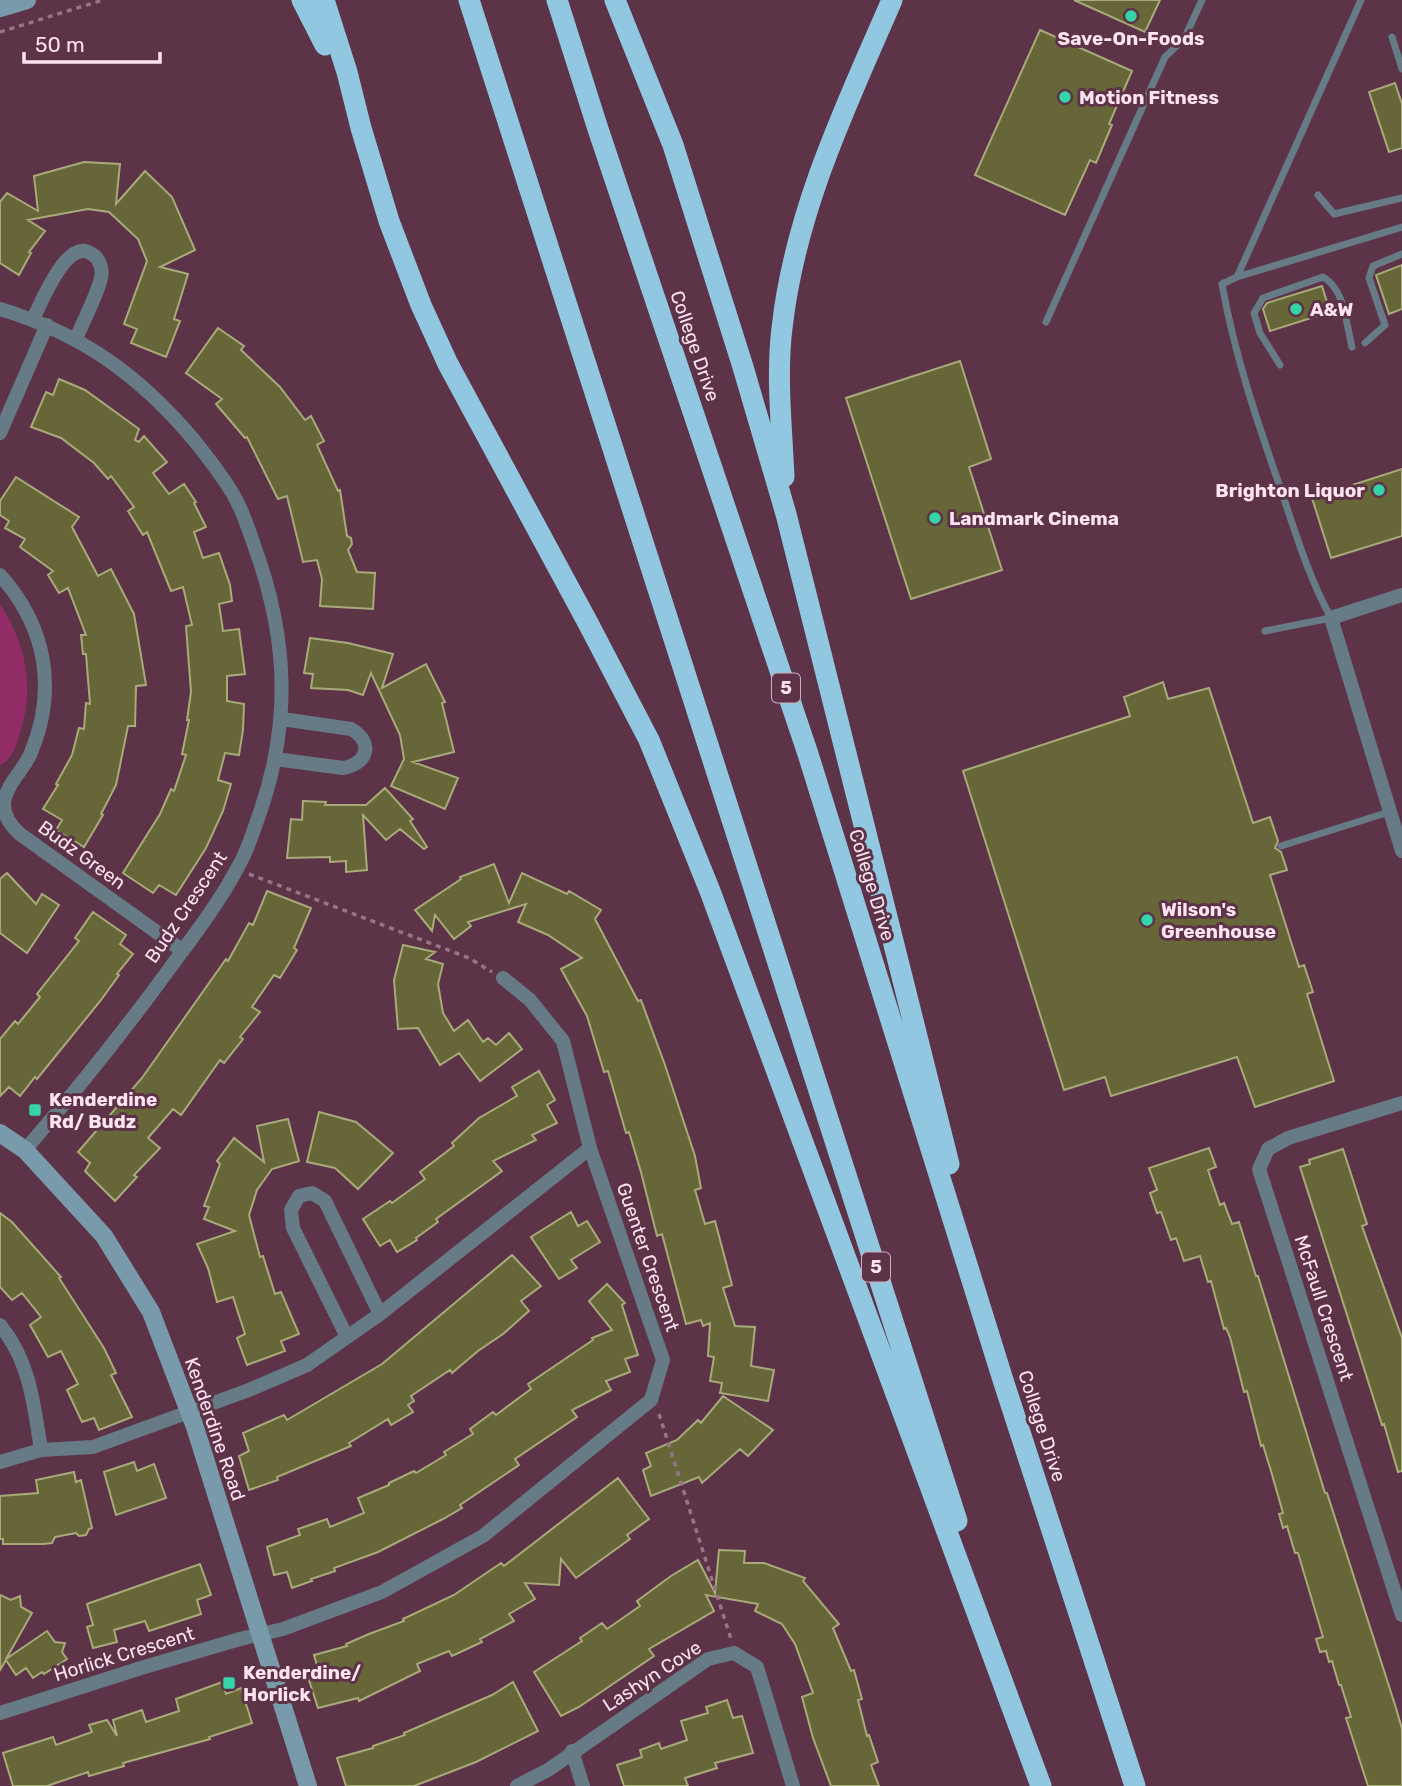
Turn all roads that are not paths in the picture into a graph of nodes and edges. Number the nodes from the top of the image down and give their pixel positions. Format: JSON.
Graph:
{"nodes":[{"id":1,"x":27,"y":0,"type":"edge"},
{"id":2,"x":302,"y":0,"type":"edge"},
{"id":3,"x":324,"y":0,"type":"edge"},
{"id":4,"x":469,"y":0,"type":"edge"},
{"id":5,"x":557,"y":0,"type":"edge"},
{"id":6,"x":615,"y":0,"type":"edge"},
{"id":7,"x":892,"y":0,"type":"edge"},
{"id":8,"x":1202,"y":0,"type":"edge"},
{"id":9,"x":1361,"y":0,"type":"edge"},
{"id":10,"x":0,"y":8,"type":"edge"},
{"id":11,"x":1392,"y":37,"type":"dead end"},
{"id":12,"x":1402,"y":69,"type":"edge"},
{"id":13,"x":361,"y":128,"type":"junction"},
{"id":14,"x":1318,"y":195,"type":"dead end"},
{"id":15,"x":1402,"y":198,"type":"edge"},
{"id":16,"x":1402,"y":227,"type":"edge"},
{"id":17,"x":1402,"y":254,"type":"edge"},
{"id":18,"x":1237,"y":277,"type":"junction"},
{"id":19,"x":0,"y":309,"type":"edge"},
{"id":20,"x":33,"y":319,"type":"junction"},
{"id":21,"x":1046,"y":322,"type":"dead end"},
{"id":22,"x":47,"y":325,"type":"junction"},
{"id":23,"x":76,"y":339,"type":"junction"},
{"id":24,"x":1365,"y":344,"type":"dead end"},
{"id":25,"x":1352,"y":347,"type":"dead end"},
{"id":26,"x":1280,"y":365,"type":"dead end"},
{"id":27,"x":0,"y":433,"type":"edge"},
{"id":28,"x":786,"y":514,"type":"junction"},
{"id":29,"x":0,"y":575,"type":"edge"},
{"id":30,"x":1402,"y":594,"type":"edge"},
{"id":31,"x":1331,"y":618,"type":"junction"},
{"id":32,"x":1265,"y":631,"type":"dead end"},
{"id":33,"x":282,"y":719,"type":"junction"},
{"id":34,"x":275,"y":759,"type":"junction"},
{"id":35,"x":1389,"y":813,"type":"junction"},
{"id":36,"x":1282,"y":846,"type":"dead end"},
{"id":37,"x":1402,"y":851,"type":"edge"},
{"id":38,"x":183,"y":951,"type":"junction"},
{"id":39,"x":503,"y":978,"type":"road end"},
{"id":40,"x":1402,"y":1102,"type":"edge"},
{"id":41,"x":0,"y":1133,"type":"edge"},
{"id":42,"x":590,"y":1149,"type":"junction"},
{"id":43,"x":25,"y":1150,"type":"junction"},
{"id":44,"x":380,"y":1314,"type":"junction"},
{"id":45,"x":0,"y":1325,"type":"edge"},
{"id":46,"x":347,"y":1337,"type":"junction"},
{"id":47,"x":1003,"y":1380,"type":"junction"},
{"id":48,"x":190,"y":1412,"type":"junction"},
{"id":49,"x":41,"y":1450,"type":"junction"},
{"id":50,"x":0,"y":1462,"type":"edge"},
{"id":51,"x":1402,"y":1615,"type":"edge"},
{"id":52,"x":261,"y":1635,"type":"junction"},
{"id":53,"x":0,"y":1713,"type":"edge"},
{"id":54,"x":572,"y":1751,"type":"junction"},
{"id":55,"x":308,"y":1786,"type":"edge"},
{"id":56,"x":517,"y":1786,"type":"edge"},
{"id":57,"x":583,"y":1786,"type":"edge"},
{"id":58,"x":793,"y":1786,"type":"edge"},
{"id":59,"x":1041,"y":1786,"type":"edge"},
{"id":60,"x":1135,"y":1786,"type":"edge"}],
"edges":[{"from":1,"to":10,"type":"street"},
{"from":2,"to":13,"type":"highway"},
{"from":3,"to":13,"type":"highway"},
{"from":4,"to":59,"type":"highway","number":"5"},
{"from":5,"to":47,"type":"highway","name":"College Drive","number":"5"},
{"from":6,"to":28,"type":"highway"},
{"from":7,"to":28,"type":"highway"},
{"from":8,"to":21,"type":"lane"},
{"from":9,"to":18,"type":"lane"},
{"from":11,"to":12,"type":"lane"},
{"from":13,"to":59,"type":"highway"},
{"from":14,"to":15,"type":"lane"},
{"from":16,"to":18,"type":"lane"},
{"from":17,"to":24,"type":"lane"},
{"from":18,"to":31,"type":"lane"},
{"from":19,"to":20,"type":"street","name":"Budz Crescent"},
{"from":20,"to":22,"type":"street","name":"Budz Crescent"},
{"from":20,"to":23,"type":"street"},
{"from":22,"to":23,"type":"street","name":"Budz Crescent"},
{"from":22,"to":27,"type":"street"},
{"from":23,"to":33,"type":"street","name":"Budz Crescent"},
{"from":25,"to":26,"type":"lane"},
{"from":28,"to":47,"type":"highway"},
{"from":29,"to":38,"type":"street","name":"Budz Green"},
{"from":30,"to":31,"type":"street"},
{"from":31,"to":32,"type":"lane"},
{"from":31,"to":35,"type":"street"},
{"from":33,"to":34,"type":"street","name":"Budz Crescent"},
{"from":33,"to":34,"type":"street"},
{"from":34,"to":38,"type":"street","name":"Budz Crescent"},
{"from":35,"to":36,"type":"lane"},
{"from":35,"to":37,"type":"street"},
{"from":38,"to":43,"type":"street","name":"Budz Crescent"},
{"from":39,"to":42,"type":"street","name":"Guenter Crescent"},
{"from":40,"to":51,"type":"street","name":"McFaull Crescent"},
{"from":41,"to":43,"type":"street","name":"Kenderdine Road"},
{"from":42,"to":44,"type":"street"},
{"from":42,"to":52,"type":"street","name":"Guenter Crescent"},
{"from":43,"to":48,"type":"street","name":"Kenderdine Road"},
{"from":44,"to":46,"type":"street"},
{"from":44,"to":46,"type":"street"},
{"from":45,"to":49,"type":"street"},
{"from":46,"to":48,"type":"street"},
{"from":47,"to":60,"type":"highway","name":"College Drive","number":"5"},
{"from":48,"to":49,"type":"street"},
{"from":48,"to":52,"type":"street","name":"Kenderdine Road"},
{"from":49,"to":50,"type":"street"},
{"from":52,"to":53,"type":"street","name":"Horlick Crescent"},
{"from":52,"to":55,"type":"street","name":"Kenderdine Road"},
{"from":54,"to":56,"type":"street","name":"Lashyn Cove"},
{"from":54,"to":57,"type":"street"},
{"from":54,"to":58,"type":"street","name":"Lashyn Cove"}]}
